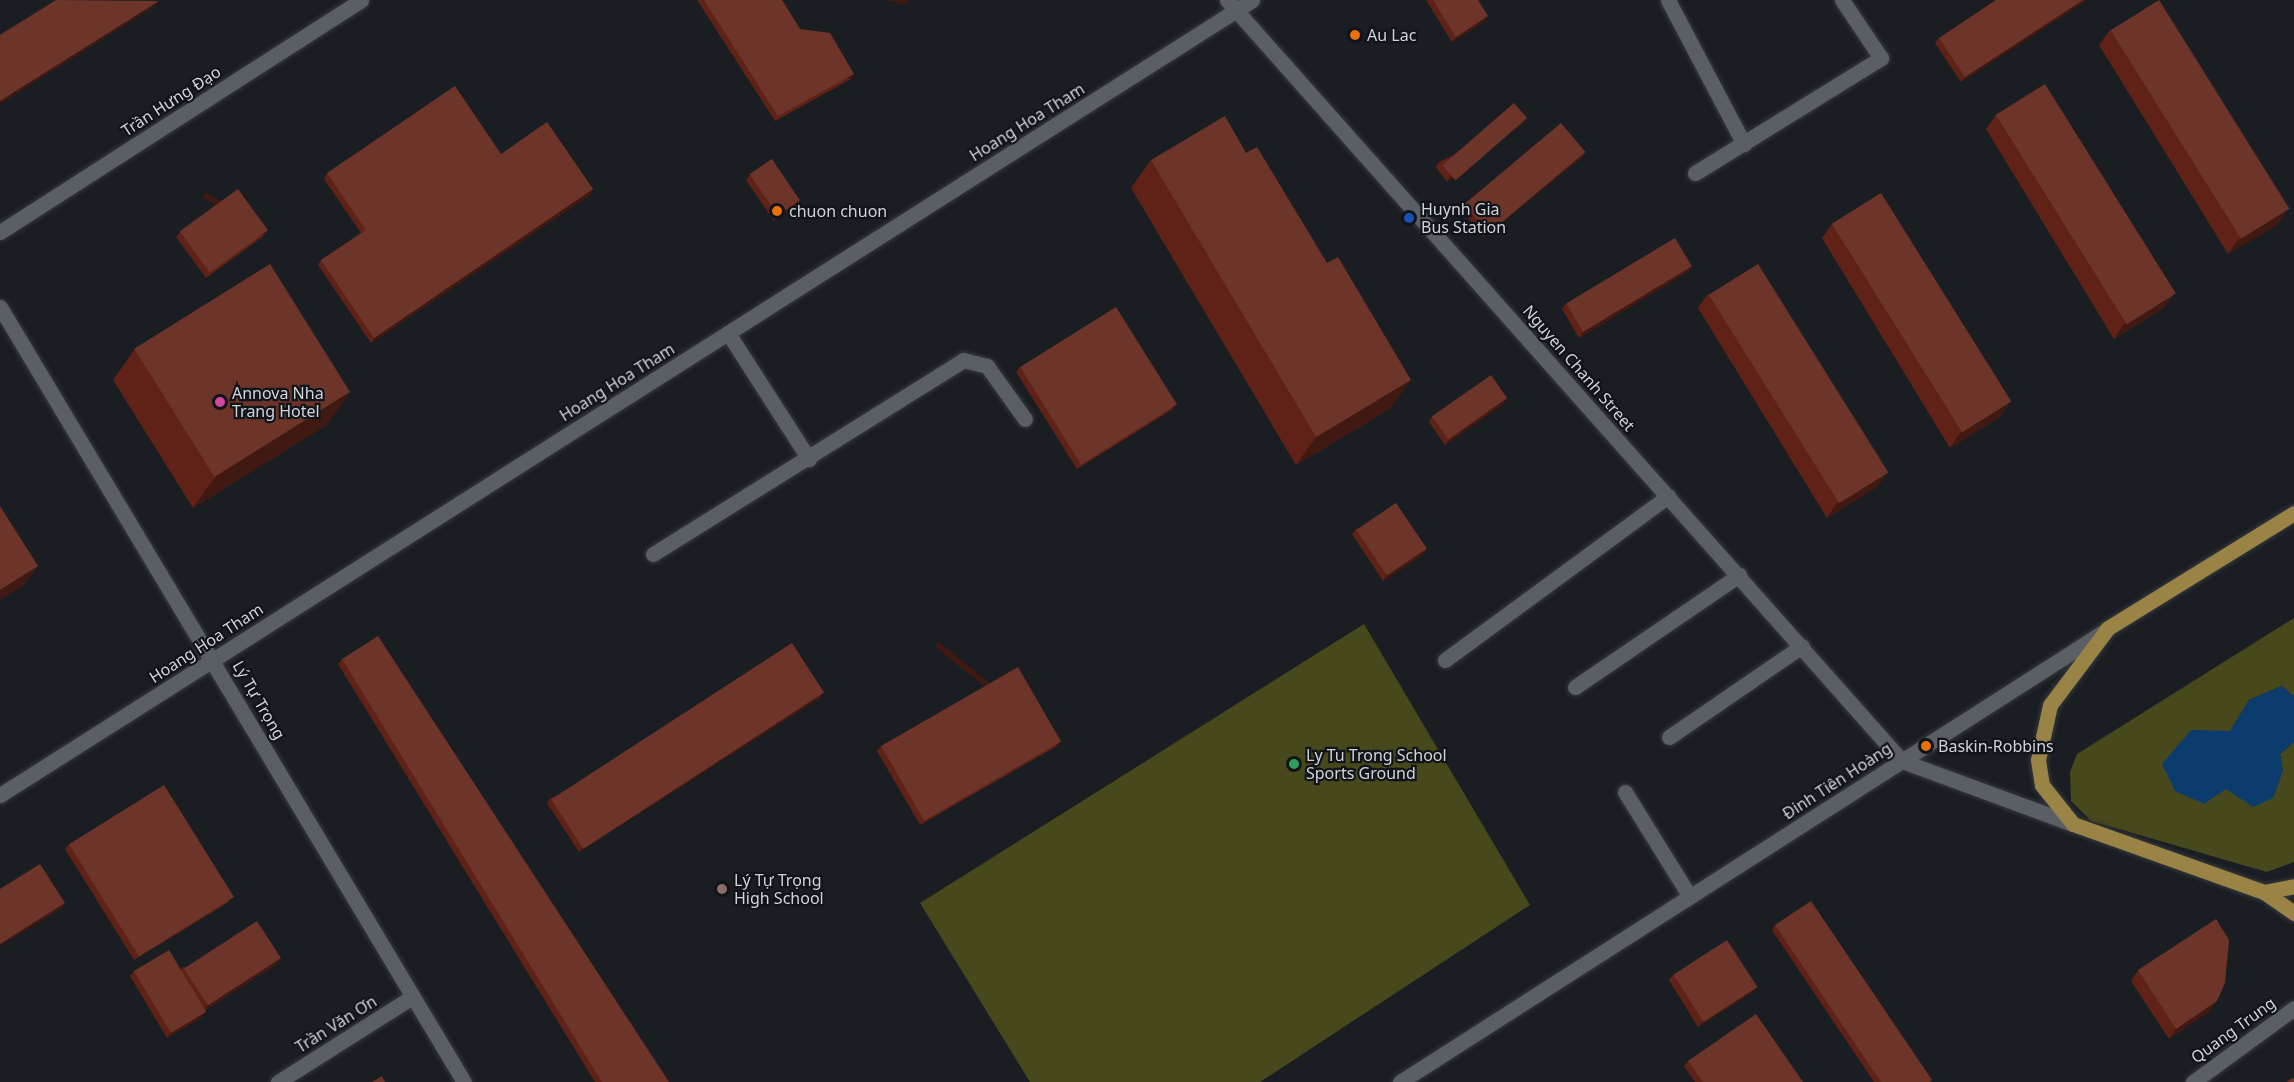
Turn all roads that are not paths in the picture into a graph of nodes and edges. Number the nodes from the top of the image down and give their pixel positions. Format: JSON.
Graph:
{"nodes":[{"id":1,"x":361,"y":0,"type":"edge"},
{"id":2,"x":1252,"y":0,"type":"edge"},
{"id":3,"x":1668,"y":0,"type":"edge"},
{"id":4,"x":1842,"y":0,"type":"edge"},
{"id":5,"x":1232,"y":5,"type":"edge"},
{"id":6,"x":1744,"y":144,"type":"junction"},
{"id":7,"x":1695,"y":173,"type":"dead end"},
{"id":8,"x":0,"y":232,"type":"edge"},
{"id":9,"x":0,"y":307,"type":"edge"},
{"id":10,"x":728,"y":333,"type":"junction"},
{"id":11,"x":1025,"y":419,"type":"dead end"},
{"id":12,"x":809,"y":459,"type":"junction"},
{"id":13,"x":1668,"y":496,"type":"junction"},
{"id":14,"x":2294,"y":513,"type":"edge"},
{"id":15,"x":653,"y":554,"type":"dead end"},
{"id":16,"x":1740,"y":575,"type":"junction"},
{"id":17,"x":2108,"y":628,"type":"junction"},
{"id":18,"x":1802,"y":646,"type":"junction"},
{"id":19,"x":214,"y":659,"type":"junction"},
{"id":20,"x":1445,"y":660,"type":"dead end"},
{"id":21,"x":1575,"y":687,"type":"dead end"},
{"id":22,"x":1669,"y":737,"type":"dead end"},
{"id":23,"x":1902,"y":761,"type":"junction"},
{"id":24,"x":1625,"y":792,"type":"dead end"},
{"id":25,"x":0,"y":795,"type":"edge"},
{"id":26,"x":2073,"y":824,"type":"junction"},
{"id":27,"x":2294,"y":886,"type":"edge"},
{"id":28,"x":2264,"y":892,"type":"junction"},
{"id":29,"x":1690,"y":897,"type":"junction"},
{"id":30,"x":2294,"y":913,"type":"edge"},
{"id":31,"x":412,"y":997,"type":"junction"},
{"id":32,"x":2294,"y":1008,"type":"edge"},
{"id":33,"x":278,"y":1082,"type":"edge"},
{"id":34,"x":464,"y":1082,"type":"edge"},
{"id":35,"x":1400,"y":1082,"type":"edge"},
{"id":36,"x":2193,"y":1082,"type":"edge"}],
"edges":[{"from":1,"to":8,"type":"street","name":"Trần Hưng Đạo"},
{"from":2,"to":5,"type":"street","name":"Hoang Hoa Tham"},
{"from":3,"to":6,"type":"street"},
{"from":4,"to":6,"type":"street"},
{"from":5,"to":10,"type":"street","name":"Hoang Hoa Tham"},
{"from":5,"to":13,"type":"street","name":"Nguyen Chanh Street"},
{"from":6,"to":7,"type":"street"},
{"from":9,"to":19,"type":"street","name":"Lý Tự Trọng"},
{"from":10,"to":12,"type":"street"},
{"from":10,"to":19,"type":"street","name":"Hoang Hoa Tham"},
{"from":11,"to":12,"type":"street"},
{"from":12,"to":15,"type":"street"},
{"from":13,"to":16,"type":"street","name":"Nguyen Chanh Street"},
{"from":13,"to":20,"type":"street"},
{"from":14,"to":17,"type":"main road","name":"Đinh Tiên Hoàng"},
{"from":16,"to":18,"type":"street","name":"Nguyen Chanh Street"},
{"from":16,"to":21,"type":"street"},
{"from":17,"to":23,"type":"street","name":"Đinh Tiên Hoàng"},
{"from":17,"to":26,"type":"main road"},
{"from":18,"to":22,"type":"street"},
{"from":18,"to":23,"type":"street","name":"Nguyen Chanh Street"},
{"from":19,"to":25,"type":"street","name":"Hoang Hoa Tham"},
{"from":19,"to":31,"type":"street","name":"Lý Tự Trọng"},
{"from":23,"to":26,"type":"street"},
{"from":23,"to":29,"type":"street","name":"Đinh Tiên Hoàng"},
{"from":24,"to":29,"type":"street"},
{"from":26,"to":28,"type":"main road"},
{"from":27,"to":28,"type":"main road"},
{"from":28,"to":30,"type":"main road"},
{"from":29,"to":35,"type":"street","name":"Đinh Tiên Hoàng"},
{"from":31,"to":33,"type":"street","name":"Trần Văn Ơn"},
{"from":31,"to":34,"type":"street","name":"Lý Tự Trọng"},
{"from":32,"to":36,"type":"street","name":"Quang Trung"}]}
